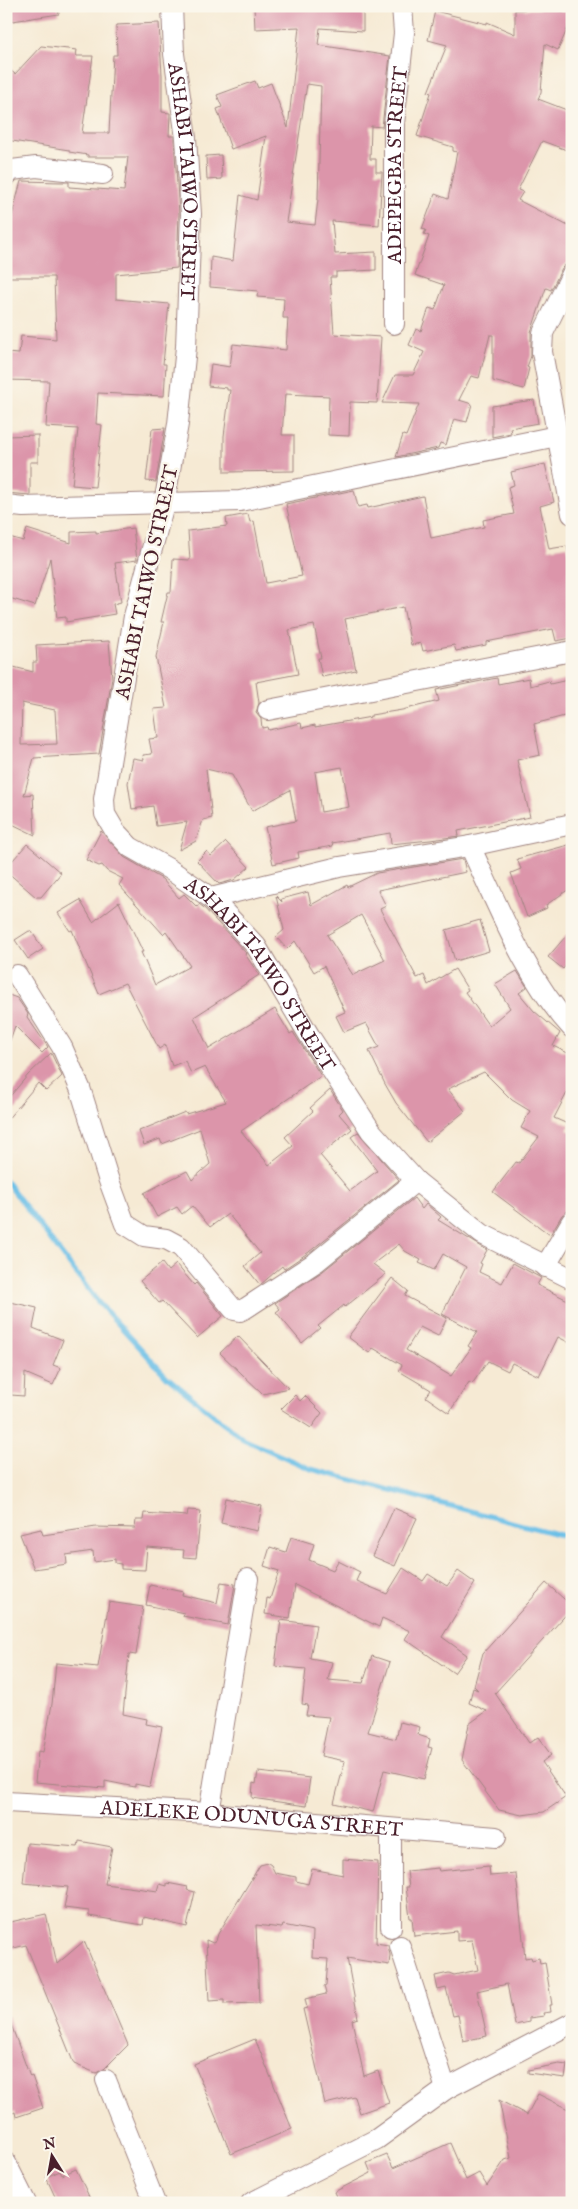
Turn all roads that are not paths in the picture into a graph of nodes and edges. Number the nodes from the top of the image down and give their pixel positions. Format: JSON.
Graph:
{"nodes":[{"id":1,"x":172,"y":6,"type":"edge"},
{"id":2,"x":402,"y":6,"type":"edge"},
{"id":3,"x":103,"y":174,"type":"dead end"},
{"id":4,"x":6,"y":176,"type":"edge"},
{"id":5,"x":572,"y":274,"type":"edge"},
{"id":6,"x":394,"y":324,"type":"dead end"},
{"id":7,"x":556,"y":436,"type":"junction"},
{"id":8,"x":164,"y":504,"type":"junction"},
{"id":9,"x":6,"y":505,"type":"edge"},
{"id":10,"x":572,"y":514,"type":"edge"},
{"id":11,"x":572,"y":651,"type":"edge"},
{"id":12,"x":268,"y":710,"type":"dead end"},
{"id":13,"x":572,"y":824,"type":"edge"},
{"id":14,"x":470,"y":846,"type":"junction"},
{"id":15,"x":211,"y":898,"type":"junction"},
{"id":16,"x":17,"y":975,"type":"dead end"},
{"id":17,"x":572,"y":1028,"type":"edge"},
{"id":18,"x":416,"y":1181,"type":"junction"},
{"id":19,"x":572,"y":1221,"type":"edge"},
{"id":20,"x":545,"y":1268,"type":"junction"},
{"id":21,"x":572,"y":1280,"type":"edge"},
{"id":22,"x":248,"y":1579,"type":"dead end"},
{"id":23,"x":6,"y":1802,"type":"edge"},
{"id":24,"x":209,"y":1813,"type":"junction"},
{"id":25,"x":391,"y":1829,"type":"junction"},
{"id":26,"x":496,"y":1838,"type":"dead end"},
{"id":27,"x":391,"y":1927,"type":"dead end"},
{"id":28,"x":400,"y":1946,"type":"dead end"},
{"id":29,"x":572,"y":2023,"type":"edge"},
{"id":30,"x":106,"y":2080,"type":"dead end"},
{"id":31,"x":446,"y":2089,"type":"junction"},
{"id":32,"x":6,"y":2163,"type":"edge"},
{"id":33,"x":26,"y":2203,"type":"edge"},
{"id":34,"x":155,"y":2203,"type":"edge"},
{"id":35,"x":251,"y":2203,"type":"edge"}],
"edges":[{"from":1,"to":8,"type":"street","name":"ASHABI TAIWO STREET"},
{"from":2,"to":6,"type":"street","name":"ADEPEGBA STREET"},
{"from":3,"to":4,"type":"street"},
{"from":5,"to":7,"type":"street"},
{"from":7,"to":8,"type":"street"},
{"from":7,"to":10,"type":"street"},
{"from":8,"to":9,"type":"street"},
{"from":8,"to":15,"type":"street","name":"ASHABI TAIWO STREET"},
{"from":11,"to":12,"type":"street"},
{"from":13,"to":14,"type":"street"},
{"from":14,"to":15,"type":"street"},
{"from":14,"to":17,"type":"street"},
{"from":15,"to":18,"type":"street","name":"ASHABI TAIWO STREET"},
{"from":16,"to":18,"type":"street"},
{"from":18,"to":20,"type":"street","name":"ASHABI TAIWO STREET"},
{"from":19,"to":20,"type":"street"},
{"from":20,"to":21,"type":"street","name":"ASHABI TAIWO STREET"},
{"from":22,"to":24,"type":"street"},
{"from":23,"to":24,"type":"street","name":"ADELEKE ODUNUGA STREET"},
{"from":24,"to":25,"type":"street","name":"ADELEKE ODUNUGA STREET"},
{"from":25,"to":26,"type":"street","name":"ADELEKE ODUNUGA STREET"},
{"from":25,"to":27,"type":"street"},
{"from":28,"to":31,"type":"street"},
{"from":29,"to":31,"type":"street"},
{"from":30,"to":34,"type":"street"},
{"from":31,"to":35,"type":"street"},
{"from":32,"to":33,"type":"street"}]}
